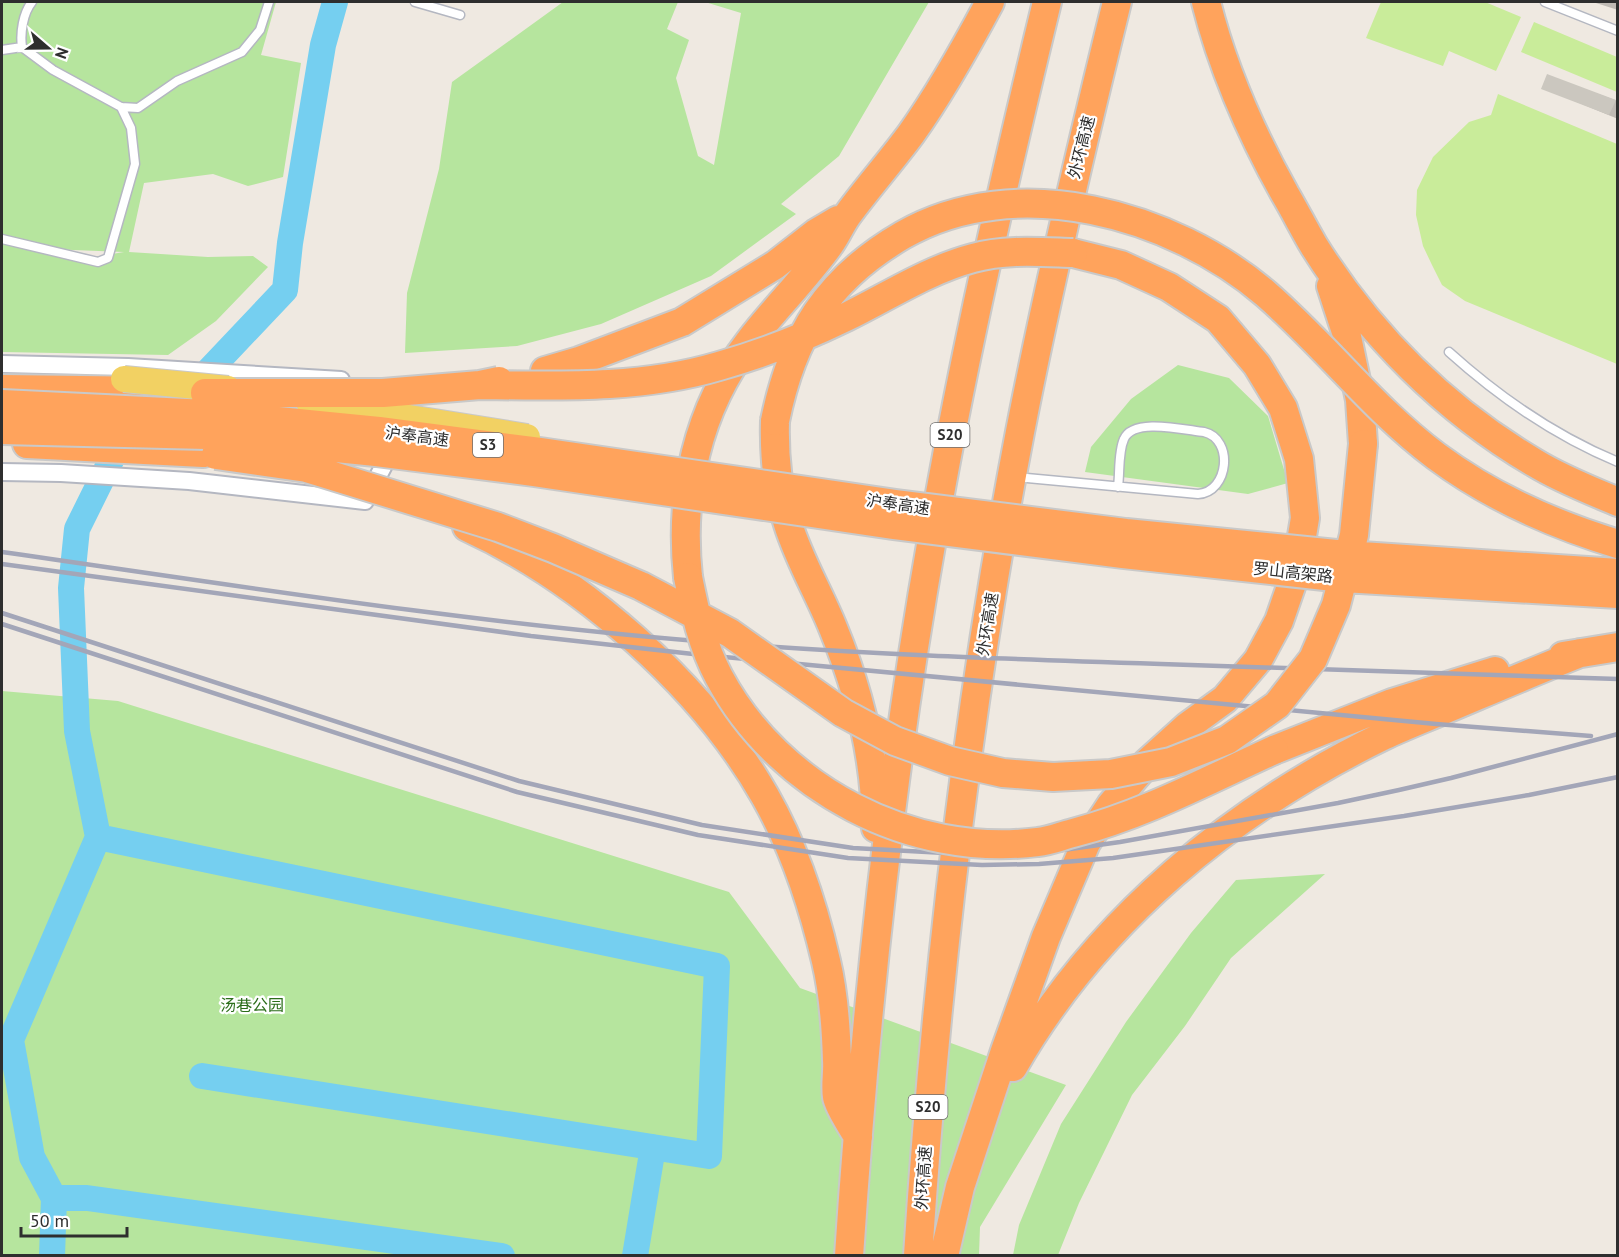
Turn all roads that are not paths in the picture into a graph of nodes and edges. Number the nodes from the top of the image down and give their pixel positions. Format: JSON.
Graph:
{"nodes":[{"id":1,"x":32,"y":2,"type":"edge"},
{"id":2,"x":269,"y":2,"type":"edge"},
{"id":3,"x":415,"y":2,"type":"edge"},
{"id":4,"x":990,"y":2,"type":"edge"},
{"id":5,"x":1047,"y":2,"type":"edge"},
{"id":6,"x":1117,"y":2,"type":"edge"},
{"id":7,"x":1206,"y":2,"type":"edge"},
{"id":8,"x":1545,"y":2,"type":"edge"},
{"id":9,"x":1556,"y":4,"type":"edge"},
{"id":10,"x":460,"y":15,"type":"dead end"},
{"id":11,"x":1617,"y":31,"type":"edge"},
{"id":12,"x":22,"y":47,"type":"junction"},
{"id":13,"x":2,"y":50,"type":"edge"},
{"id":14,"x":121,"y":107,"type":"junction"},
{"id":15,"x":848,"y":214,"type":"junction"},
{"id":16,"x":2,"y":239,"type":"edge"},
{"id":17,"x":1314,"y":245,"type":"junction"},
{"id":18,"x":1449,"y":352,"type":"dead end"},
{"id":19,"x":2,"y":363,"type":"edge"},
{"id":20,"x":126,"y":373,"type":"junction"},
{"id":21,"x":480,"y":386,"type":"junction"},
{"id":22,"x":2,"y":389,"type":"edge"},
{"id":23,"x":2,"y":404,"type":"edge"},
{"id":24,"x":72,"y":426,"type":"dead end"},
{"id":25,"x":2,"y":430,"type":"edge"},
{"id":26,"x":2,"y":441,"type":"edge"},
{"id":27,"x":1617,"y":462,"type":"edge"},
{"id":28,"x":2,"y":472,"type":"edge"},
{"id":29,"x":1012,"y":477,"type":"junction"},
{"id":30,"x":1118,"y":486,"type":"junction"},
{"id":31,"x":403,"y":497,"type":"junction"},
{"id":32,"x":1617,"y":502,"type":"edge"},
{"id":33,"x":971,"y":524,"type":"junction"},
{"id":34,"x":1617,"y":544,"type":"edge"},
{"id":35,"x":1617,"y":564,"type":"edge"},
{"id":36,"x":1617,"y":573,"type":"edge"},
{"id":37,"x":1617,"y":594,"type":"edge"},
{"id":38,"x":1617,"y":603,"type":"edge"},
{"id":39,"x":1617,"y":647,"type":"edge"},
{"id":40,"x":1580,"y":653,"type":"junction"},
{"id":41,"x":883,"y":875,"type":"junction"},
{"id":42,"x":858,"y":1137,"type":"junction"},
{"id":43,"x":972,"y":1155,"type":"junction"},
{"id":44,"x":849,"y":1256,"type":"edge"},
{"id":45,"x":918,"y":1256,"type":"edge"},
{"id":46,"x":944,"y":1256,"type":"edge"}],
"edges":[{"from":1,"to":12,"type":"lane"},
{"from":2,"to":14,"type":"lane"},
{"from":3,"to":10,"type":"lane"},
{"from":4,"to":15,"type":"highway"},
{"from":5,"to":41,"type":"highway","number":"S20"},
{"from":6,"to":29,"type":"highway","name":"外环高速","number":"S20"},
{"from":7,"to":17,"type":"highway"},
{"from":8,"to":9,"type":"lane"},
{"from":9,"to":11,"type":"lane"},
{"from":12,"to":13,"type":"lane"},
{"from":12,"to":14,"type":"lane"},
{"from":14,"to":16,"type":"lane"},
{"from":15,"to":21,"type":"highway","bridge":true},
{"from":15,"to":40,"type":"highway","bridge":true},
{"from":17,"to":31,"type":"highway","bridge":true},
{"from":17,"to":32,"type":"highway"},
{"from":18,"to":27,"type":"lane"},
{"from":19,"to":20,"type":"street"},
{"from":20,"to":28,"type":"street"},
{"from":20,"to":35,"type":"main road","bridge":true},
{"from":21,"to":22,"type":"highway","bridge":true},
{"from":21,"to":43,"type":"highway","bridge":true},
{"from":23,"to":33,"type":"highway","name":"沪奉高速","number":"S3","bridge":true},
{"from":24,"to":38,"type":"main road","bridge":true},
{"from":25,"to":33,"type":"highway","name":"沪奉高速","number":"S3","bridge":true},
{"from":26,"to":31,"type":"highway","bridge":true},
{"from":29,"to":30,"type":"lane"},
{"from":29,"to":45,"type":"highway","name":"外环高速","number":"S20"},
{"from":30,"to":30,"type":"lane"},
{"from":31,"to":42,"type":"highway","bridge":true},
{"from":33,"to":36,"type":"highway","name":"罗山高架路","bridge":true},
{"from":33,"to":37,"type":"highway","name":"罗山高架路","bridge":true},
{"from":34,"to":41,"type":"highway","bridge":true},
{"from":39,"to":40,"type":"highway"},
{"from":40,"to":43,"type":"highway"},
{"from":41,"to":42,"type":"highway","number":"S20"},
{"from":42,"to":44,"type":"highway","number":"S20"},
{"from":43,"to":46,"type":"highway"}]}
